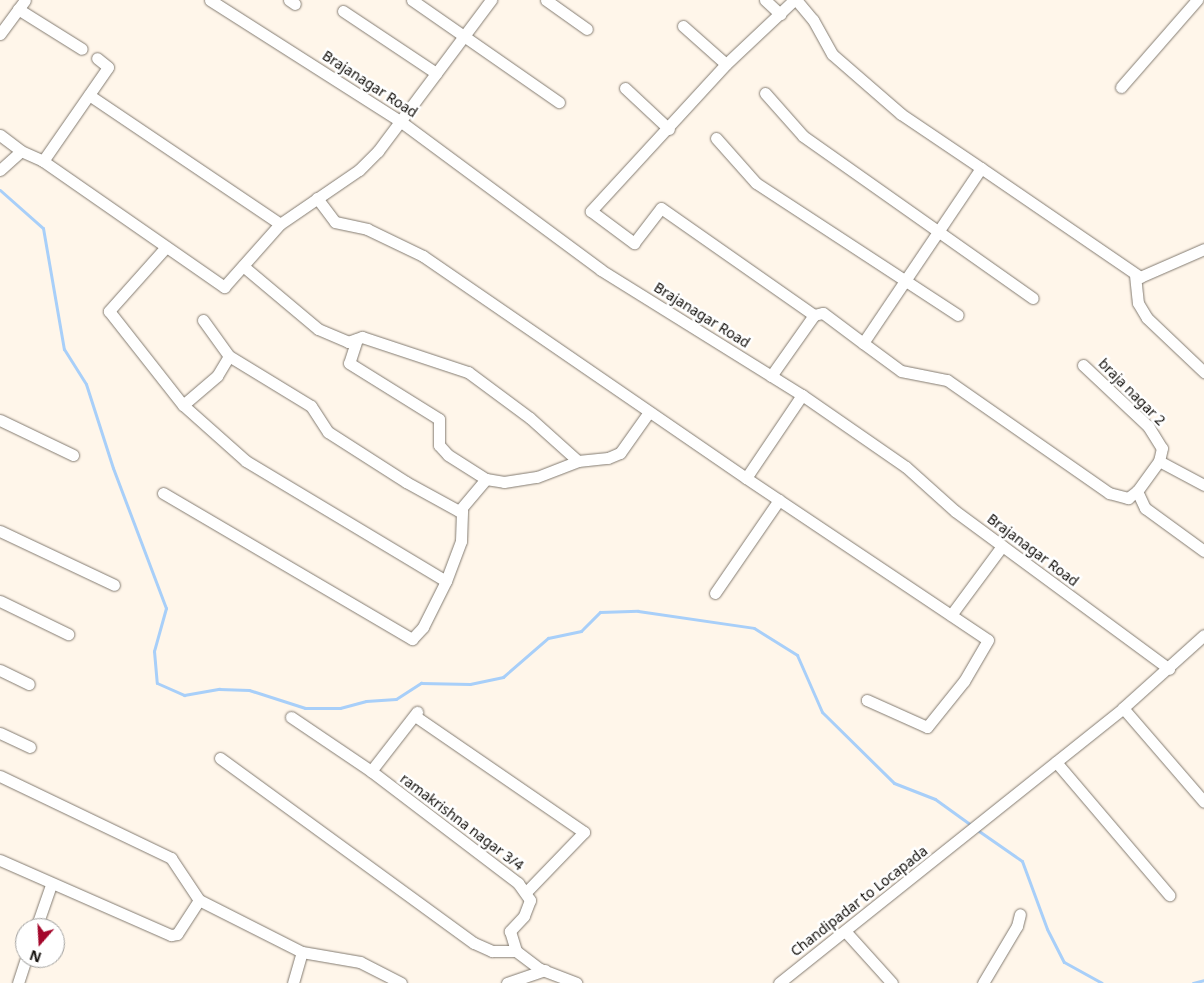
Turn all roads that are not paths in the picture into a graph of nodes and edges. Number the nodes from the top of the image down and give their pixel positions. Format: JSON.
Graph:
{"nodes":[{"id":1,"x":210,"y":0,"type":"edge"},
{"id":2,"x":412,"y":0,"type":"edge"},
{"id":3,"x":491,"y":0,"type":"edge"},
{"id":4,"x":546,"y":0,"type":"edge"},
{"id":5,"x":765,"y":0,"type":"edge"},
{"id":6,"x":795,"y":0,"type":"edge"},
{"id":7,"x":1196,"y":0,"type":"edge"},
{"id":8,"x":22,"y":4,"type":"edge"},
{"id":9,"x":343,"y":11,"type":"dead end"},
{"id":10,"x":780,"y":14,"type":"junction"},
{"id":11,"x":683,"y":26,"type":"dead end"},
{"id":12,"x":587,"y":29,"type":"dead end"},
{"id":13,"x":0,"y":34,"type":"edge"},
{"id":14,"x":464,"y":36,"type":"junction"},
{"id":15,"x":82,"y":49,"type":"dead end"},
{"id":16,"x":97,"y":58,"type":"dead end"},
{"id":17,"x":726,"y":64,"type":"junction"},
{"id":18,"x":436,"y":73,"type":"junction"},
{"id":19,"x":625,"y":88,"type":"dead end"},
{"id":20,"x":1121,"y":88,"type":"dead end"},
{"id":21,"x":765,"y":93,"type":"dead end"},
{"id":22,"x":89,"y":95,"type":"junction"},
{"id":23,"x":559,"y":102,"type":"dead end"},
{"id":24,"x":400,"y":121,"type":"junction"},
{"id":25,"x":668,"y":129,"type":"junction"},
{"id":26,"x":0,"y":135,"type":"edge"},
{"id":27,"x":716,"y":138,"type":"dead end"},
{"id":28,"x":21,"y":151,"type":"junction"},
{"id":29,"x":43,"y":161,"type":"junction"},
{"id":30,"x":981,"y":168,"type":"junction"},
{"id":31,"x":0,"y":170,"type":"edge"},
{"id":32,"x":318,"y":198,"type":"junction"},
{"id":33,"x":280,"y":224,"type":"junction"},
{"id":34,"x":939,"y":230,"type":"junction"},
{"id":35,"x":166,"y":247,"type":"junction"},
{"id":36,"x":1204,"y":249,"type":"edge"},
{"id":37,"x":243,"y":266,"type":"junction"},
{"id":38,"x":1135,"y":275,"type":"junction"},
{"id":39,"x":905,"y":281,"type":"junction"},
{"id":40,"x":1033,"y":298,"type":"dead end"},
{"id":41,"x":814,"y":314,"type":"junction"},
{"id":42,"x":958,"y":315,"type":"dead end"},
{"id":43,"x":203,"y":320,"type":"dead end"},
{"id":44,"x":357,"y":339,"type":"junction"},
{"id":45,"x":863,"y":343,"type":"junction"},
{"id":46,"x":229,"y":356,"type":"junction"},
{"id":47,"x":1082,"y":365,"type":"dead end"},
{"id":48,"x":1204,"y":372,"type":"edge"},
{"id":49,"x":771,"y":376,"type":"junction"},
{"id":50,"x":802,"y":395,"type":"junction"},
{"id":51,"x":182,"y":405,"type":"junction"},
{"id":52,"x":648,"y":412,"type":"junction"},
{"id":53,"x":0,"y":420,"type":"edge"},
{"id":54,"x":73,"y":455,"type":"dead end"},
{"id":55,"x":578,"y":461,"type":"junction"},
{"id":56,"x":1159,"y":461,"type":"junction"},
{"id":57,"x":746,"y":478,"type":"junction"},
{"id":58,"x":486,"y":479,"type":"junction"},
{"id":59,"x":1204,"y":485,"type":"edge"},
{"id":60,"x":1137,"y":491,"type":"junction"},
{"id":61,"x":163,"y":493,"type":"dead end"},
{"id":62,"x":779,"y":500,"type":"junction"},
{"id":63,"x":462,"y":510,"type":"junction"},
{"id":64,"x":0,"y":531,"type":"edge"},
{"id":65,"x":1002,"y":546,"type":"junction"},
{"id":66,"x":1204,"y":551,"type":"edge"},
{"id":67,"x":446,"y":581,"type":"junction"},
{"id":68,"x":114,"y":585,"type":"dead end"},
{"id":69,"x":715,"y":593,"type":"dead end"},
{"id":70,"x":0,"y":602,"type":"edge"},
{"id":71,"x":951,"y":615,"type":"junction"},
{"id":72,"x":68,"y":634,"type":"dead end"},
{"id":73,"x":1204,"y":635,"type":"edge"},
{"id":74,"x":1169,"y":669,"type":"junction"},
{"id":75,"x":0,"y":670,"type":"edge"},
{"id":76,"x":29,"y":684,"type":"dead end"},
{"id":77,"x":867,"y":700,"type":"dead end"},
{"id":78,"x":1122,"y":708,"type":"junction"},
{"id":79,"x":291,"y":717,"type":"dead end"},
{"id":80,"x":0,"y":733,"type":"edge"},
{"id":81,"x":30,"y":747,"type":"dead end"},
{"id":82,"x":220,"y":758,"type":"dead end"},
{"id":83,"x":1056,"y":762,"type":"junction"},
{"id":84,"x":371,"y":771,"type":"junction"},
{"id":85,"x":0,"y":776,"type":"edge"},
{"id":86,"x":1204,"y":802,"type":"edge"},
{"id":87,"x":0,"y":860,"type":"edge"},
{"id":88,"x":51,"y":885,"type":"junction"},
{"id":89,"x":526,"y":892,"type":"junction"},
{"id":90,"x":1169,"y":895,"type":"dead end"},
{"id":91,"x":199,"y":900,"type":"junction"},
{"id":92,"x":1020,"y":914,"type":"dead end"},
{"id":93,"x":39,"y":918,"type":"edge"},
{"id":94,"x":845,"y":931,"type":"junction"},
{"id":95,"x":516,"y":951,"type":"junction"},
{"id":96,"x":302,"y":952,"type":"junction"},
{"id":97,"x":23,"y":968,"type":"edge"},
{"id":98,"x":545,"y":970,"type":"junction"},
{"id":99,"x":18,"y":983,"type":"edge"},
{"id":100,"x":293,"y":983,"type":"edge"},
{"id":101,"x":401,"y":983,"type":"edge"},
{"id":102,"x":508,"y":983,"type":"edge"},
{"id":103,"x":576,"y":983,"type":"edge"},
{"id":104,"x":779,"y":983,"type":"edge"},
{"id":105,"x":892,"y":983,"type":"edge"},
{"id":106,"x":983,"y":983,"type":"edge"}],
"edges":[{"from":1,"to":24,"type":"street","name":"Brajanagar Road"},
{"from":2,"to":14,"type":"street"},
{"from":3,"to":14,"type":"street"},
{"from":4,"to":12,"type":"street"},
{"from":5,"to":10,"type":"street"},
{"from":6,"to":10,"type":"street"},
{"from":6,"to":30,"type":"street"},
{"from":7,"to":20,"type":"street"},
{"from":8,"to":13,"type":"street"},
{"from":8,"to":15,"type":"street"},
{"from":9,"to":18,"type":"street"},
{"from":10,"to":17,"type":"street"},
{"from":11,"to":17,"type":"street"},
{"from":14,"to":18,"type":"street"},
{"from":14,"to":23,"type":"street"},
{"from":16,"to":22,"type":"street"},
{"from":17,"to":25,"type":"street"},
{"from":18,"to":24,"type":"street"},
{"from":19,"to":25,"type":"street"},
{"from":21,"to":34,"type":"street"},
{"from":22,"to":29,"type":"street"},
{"from":22,"to":33,"type":"street"},
{"from":24,"to":32,"type":"street"},
{"from":24,"to":49,"type":"street","name":"Brajanagar Road"},
{"from":25,"to":41,"type":"street"},
{"from":26,"to":28,"type":"street"},
{"from":27,"to":39,"type":"street"},
{"from":28,"to":29,"type":"street"},
{"from":28,"to":31,"type":"street"},
{"from":29,"to":35,"type":"street"},
{"from":30,"to":34,"type":"street"},
{"from":30,"to":38,"type":"street"},
{"from":32,"to":33,"type":"street"},
{"from":32,"to":52,"type":"street"},
{"from":33,"to":37,"type":"street"},
{"from":34,"to":39,"type":"street"},
{"from":34,"to":40,"type":"street"},
{"from":35,"to":37,"type":"street"},
{"from":35,"to":51,"type":"street"},
{"from":36,"to":38,"type":"street"},
{"from":37,"to":44,"type":"street"},
{"from":38,"to":48,"type":"street"},
{"from":39,"to":42,"type":"street"},
{"from":39,"to":45,"type":"street"},
{"from":41,"to":45,"type":"street"},
{"from":41,"to":49,"type":"street"},
{"from":43,"to":46,"type":"street"},
{"from":44,"to":55,"type":"street"},
{"from":44,"to":58,"type":"street"},
{"from":45,"to":60,"type":"street"},
{"from":46,"to":51,"type":"street"},
{"from":46,"to":63,"type":"street"},
{"from":47,"to":56,"type":"street","name":"braja nagar 2"},
{"from":49,"to":50,"type":"street","name":"Brajanagar Road"},
{"from":50,"to":57,"type":"street"},
{"from":50,"to":65,"type":"street","name":"Brajanagar Road"},
{"from":51,"to":67,"type":"street"},
{"from":52,"to":55,"type":"street"},
{"from":52,"to":57,"type":"street"},
{"from":53,"to":54,"type":"street"},
{"from":55,"to":58,"type":"street"},
{"from":56,"to":59,"type":"street"},
{"from":56,"to":60,"type":"street"},
{"from":57,"to":62,"type":"street"},
{"from":58,"to":63,"type":"street"},
{"from":60,"to":66,"type":"street"},
{"from":61,"to":67,"type":"street"},
{"from":62,"to":69,"type":"street"},
{"from":62,"to":71,"type":"street"},
{"from":63,"to":67,"type":"street"},
{"from":64,"to":68,"type":"street"},
{"from":65,"to":71,"type":"street"},
{"from":65,"to":74,"type":"street","name":"Brajanagar Road"},
{"from":70,"to":72,"type":"street"},
{"from":71,"to":77,"type":"street"},
{"from":73,"to":74,"type":"street","name":"Chandipadar to Locapada"},
{"from":74,"to":78,"type":"street","name":"Chandipadar to Locapada"},
{"from":75,"to":76,"type":"street"},
{"from":78,"to":83,"type":"street","name":"Chandipadar to Locapada"},
{"from":78,"to":86,"type":"street"},
{"from":79,"to":84,"type":"street","name":"ramakrishna nagar 3/4"},
{"from":80,"to":81,"type":"street"},
{"from":82,"to":95,"type":"street"},
{"from":83,"to":90,"type":"street"},
{"from":83,"to":94,"type":"street","name":"Chandipadar to Locapada"},
{"from":84,"to":89,"type":"street","name":"ramakrishna nagar 3/4"},
{"from":84,"to":89,"type":"street"},
{"from":85,"to":91,"type":"street"},
{"from":87,"to":88,"type":"street"},
{"from":88,"to":91,"type":"street"},
{"from":88,"to":93,"type":"street"},
{"from":89,"to":95,"type":"street","name":"ramakrishna nagar 3/4"},
{"from":91,"to":96,"type":"street"},
{"from":92,"to":106,"type":"street"},
{"from":94,"to":104,"type":"street","name":"Chandipadar to Locapada"},
{"from":94,"to":105,"type":"street"},
{"from":95,"to":98,"type":"street"},
{"from":96,"to":100,"type":"street"},
{"from":96,"to":101,"type":"street"},
{"from":97,"to":99,"type":"street"},
{"from":98,"to":102,"type":"street"},
{"from":98,"to":103,"type":"street"}]}
